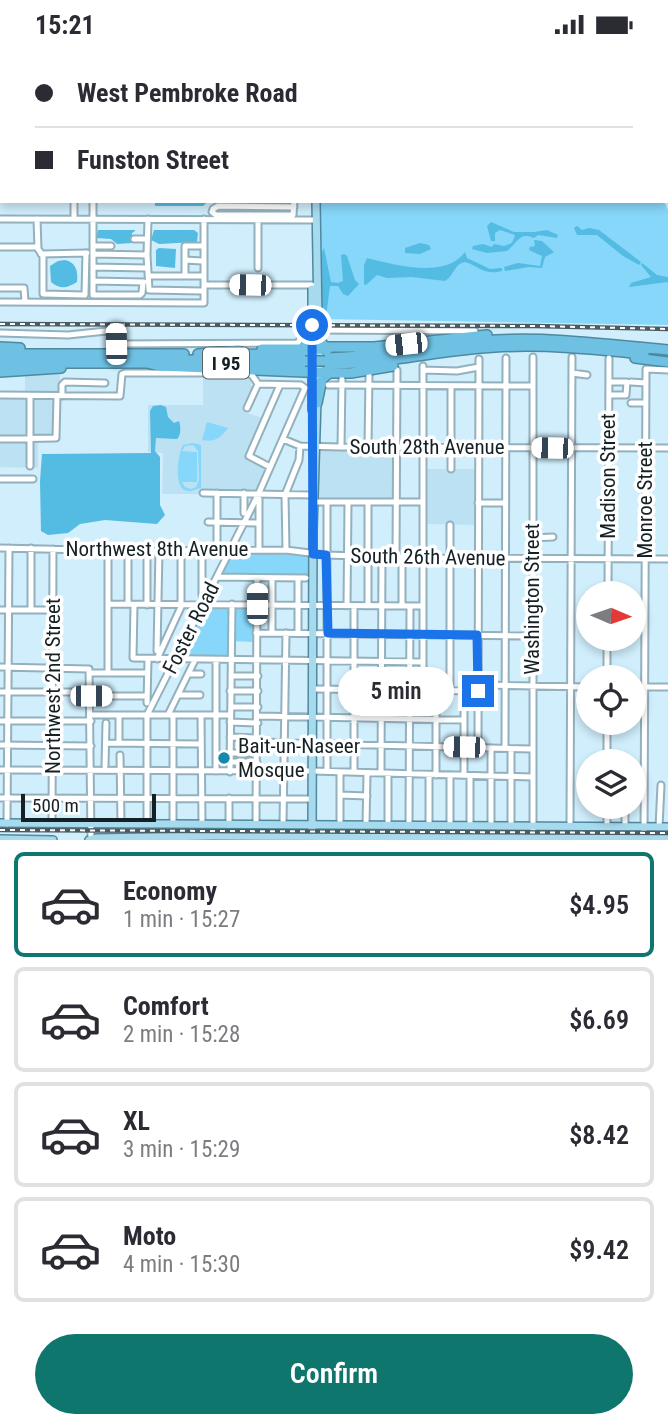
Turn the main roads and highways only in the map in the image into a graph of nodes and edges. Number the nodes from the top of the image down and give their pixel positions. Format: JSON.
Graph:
{"nodes":[{"id":1,"x":314,"y":203,"type":"edge"},
{"id":2,"x":507,"y":336,"type":"junction"},
{"id":3,"x":0,"y":347,"type":"edge"},
{"id":4,"x":586,"y":348,"type":"junction"},
{"id":5,"x":668,"y":350,"type":"edge"},
{"id":6,"x":40,"y":353,"type":"junction"},
{"id":7,"x":155,"y":354,"type":"junction"},
{"id":8,"x":93,"y":357,"type":"junction"},
{"id":9,"x":0,"y":358,"type":"edge"},
{"id":10,"x":315,"y":358,"type":"junction"},
{"id":11,"x":77,"y":360,"type":"junction"},
{"id":12,"x":20,"y":362,"type":"junction"},
{"id":13,"x":668,"y":362,"type":"edge"},
{"id":14,"x":101,"y":363,"type":"junction"},
{"id":15,"x":147,"y":363,"type":"junction"},
{"id":16,"x":0,"y":372,"type":"edge"},
{"id":17,"x":317,"y":403,"type":"joint"},
{"id":18,"x":314,"y":446,"type":"junction"},
{"id":19,"x":4,"y":824,"type":"edge"},
{"id":20,"x":312,"y":825,"type":"junction"},
{"id":21,"x":664,"y":827,"type":"edge"},
{"id":22,"x":202,"y":838,"type":"edge"},
{"id":23,"x":312,"y":838,"type":"edge"},
{"id":24,"x":422,"y":838,"type":"edge"},
{"id":25,"x":449,"y":838,"type":"edge"},
{"id":26,"x":668,"y":838,"type":"edge"},
{"id":27,"x":0,"y":839,"type":"edge"},
{"id":28,"x":146,"y":839,"type":"edge"},
{"id":29,"x":477,"y":839,"type":"edge"},
{"id":30,"x":505,"y":839,"type":"edge"},
{"id":31,"x":533,"y":839,"type":"edge"},
{"id":32,"x":560,"y":839,"type":"edge"},
{"id":33,"x":588,"y":839,"type":"edge"},
{"id":34,"x":616,"y":839,"type":"edge"},
{"id":35,"x":644,"y":839,"type":"edge"},
{"id":36,"x":53,"y":840,"type":"edge"},
{"id":37,"x":91,"y":840,"type":"edge"}],
"edges":[{"from":1,"to":10,"type":"main road"},
{"from":2,"to":5,"type":"highway","number":"I 95"},
{"from":2,"to":10,"type":"highway","number":"I 95"},
{"from":2,"to":10,"type":"highway"},
{"from":3,"to":7,"type":"highway"},
{"from":4,"to":5,"type":"highway","number":"I 95"},
{"from":4,"to":10,"type":"highway","number":"I 95"},
{"from":4,"to":13,"type":"highway"},
{"from":5,"to":10,"type":"highway"},
{"from":6,"to":7,"type":"highway","number":"I 95"},
{"from":6,"to":8,"type":"highway"},
{"from":6,"to":9,"type":"highway","number":"I 95"},
{"from":7,"to":10,"type":"highway","number":"I 95"},
{"from":8,"to":9,"type":"highway"},
{"from":8,"to":10,"type":"highway"},
{"from":9,"to":11,"type":"highway"},
{"from":9,"to":12,"type":"highway","number":"I 95"},
{"from":10,"to":11,"type":"highway"},
{"from":10,"to":15,"type":"highway","number":"I 95"},
{"from":10,"to":15,"type":"highway"},
{"from":10,"to":17,"type":"highway"},
{"from":10,"to":18,"type":"main road"},
{"from":11,"to":12,"type":"highway"},
{"from":12,"to":14,"type":"highway","number":"I 95"},
{"from":14,"to":15,"type":"highway","number":"I 95"},
{"from":14,"to":16,"type":"highway"},
{"from":17,"to":18,"type":"main road"},
{"from":18,"to":20,"type":"main road"},
{"from":19,"to":20,"type":"main road"},
{"from":20,"to":21,"type":"main road"},
{"from":20,"to":23,"type":"main road"},
{"from":22,"to":23,"type":"main road"},
{"from":22,"to":28,"type":"main road"},
{"from":23,"to":24,"type":"main road"},
{"from":24,"to":25,"type":"main road"},
{"from":25,"to":29,"type":"main road"},
{"from":26,"to":35,"type":"main road"},
{"from":27,"to":36,"type":"main road"},
{"from":28,"to":37,"type":"main road"},
{"from":29,"to":30,"type":"main road"},
{"from":30,"to":31,"type":"main road"},
{"from":31,"to":32,"type":"main road"},
{"from":32,"to":33,"type":"main road"},
{"from":33,"to":34,"type":"main road"},
{"from":34,"to":35,"type":"main road"}]}
